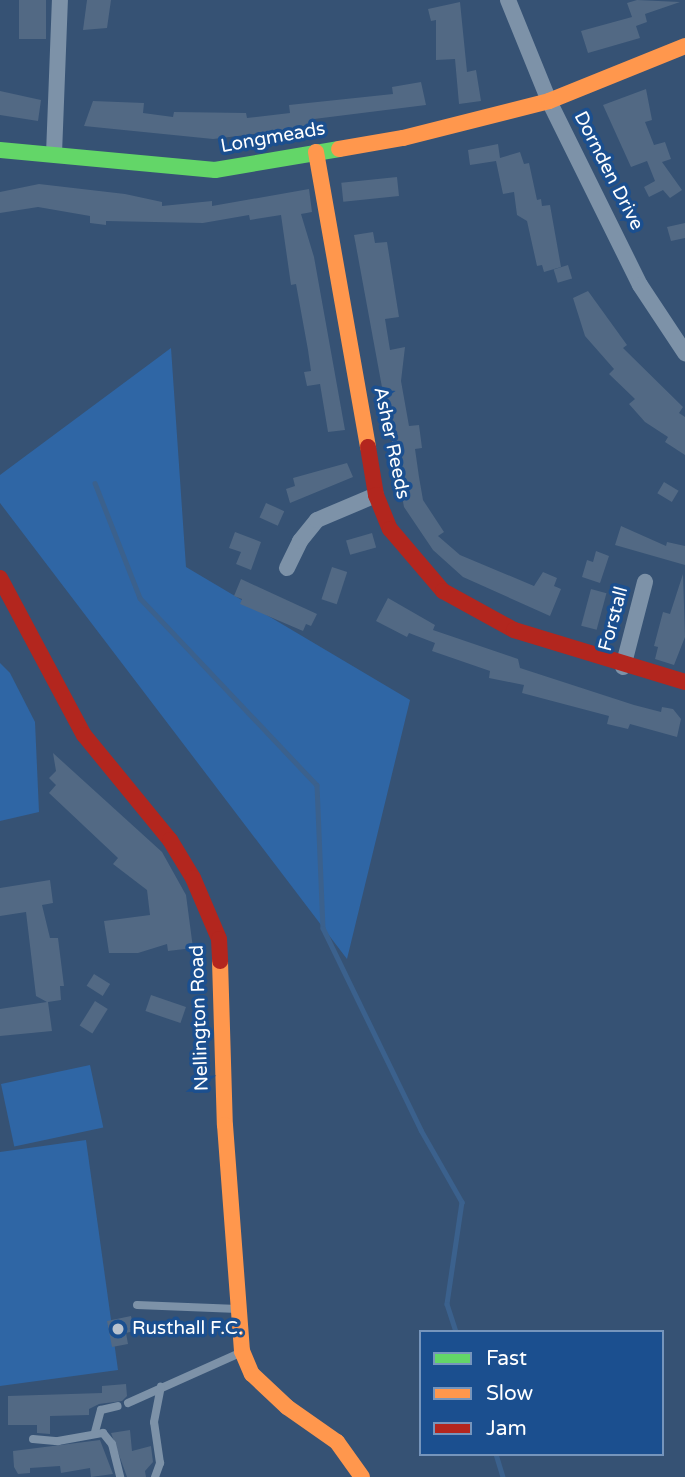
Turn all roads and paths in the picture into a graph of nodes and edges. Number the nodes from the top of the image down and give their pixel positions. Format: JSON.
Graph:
{"nodes":[{"id":1,"x":60,"y":0,"type":"edge"},
{"id":2,"x":508,"y":0,"type":"edge"},
{"id":3,"x":685,"y":46,"type":"edge"},
{"id":4,"x":549,"y":101,"type":"junction"},
{"id":5,"x":0,"y":150,"type":"edge"},
{"id":6,"x":316,"y":152,"type":"junction"},
{"id":7,"x":54,"y":154,"type":"junction"},
{"id":8,"x":685,"y":353,"type":"edge"},
{"id":9,"x":376,"y":495,"type":"junction"},
{"id":10,"x":288,"y":568,"type":"dead end"},
{"id":11,"x":0,"y":578,"type":"edge"},
{"id":12,"x":645,"y":582,"type":"dead end"},
{"id":13,"x":623,"y":667,"type":"junction"},
{"id":14,"x":685,"y":682,"type":"edge"},
{"id":15,"x":137,"y":1306,"type":"dead end"},
{"id":16,"x":238,"y":1309,"type":"junction"},
{"id":17,"x":242,"y":1352,"type":"junction"},
{"id":18,"x":161,"y":1387,"type":"junction"},
{"id":19,"x":128,"y":1403,"type":"dead end"},
{"id":20,"x":118,"y":1406,"type":"dead end"},
{"id":21,"x":94,"y":1432,"type":"junction"},
{"id":22,"x":33,"y":1439,"type":"dead end"},
{"id":23,"x":120,"y":1477,"type":"edge"},
{"id":24,"x":155,"y":1477,"type":"edge"},
{"id":25,"x":362,"y":1477,"type":"edge"}],
"edges":[{"from":1,"to":7,"type":"street"},
{"from":2,"to":4,"type":"street","name":"Dornden Drive"},
{"from":3,"to":4,"type":"street","name":"Longmeads"},
{"from":4,"to":6,"type":"street","name":"Longmeads"},
{"from":4,"to":8,"type":"street","name":"Dornden Drive"},
{"from":5,"to":7,"type":"street","name":"Longmeads"},
{"from":6,"to":7,"type":"street","name":"Longmeads"},
{"from":6,"to":9,"type":"street","name":"Asher Reeds"},
{"from":9,"to":10,"type":"street"},
{"from":9,"to":13,"type":"street","name":"Asher Reeds"},
{"from":11,"to":16,"type":"street","name":"Nellington Road"},
{"from":12,"to":13,"type":"street","name":"Forstall"},
{"from":13,"to":14,"type":"street","name":"Asher Reeds"},
{"from":15,"to":16,"type":"lane"},
{"from":16,"to":17,"type":"street","name":"Nellington Road"},
{"from":17,"to":18,"type":"lane"},
{"from":17,"to":25,"type":"street"},
{"from":18,"to":19,"type":"lane"},
{"from":18,"to":24,"type":"lane"},
{"from":20,"to":21,"type":"lane"},
{"from":21,"to":22,"type":"lane"},
{"from":21,"to":23,"type":"lane"}]}
